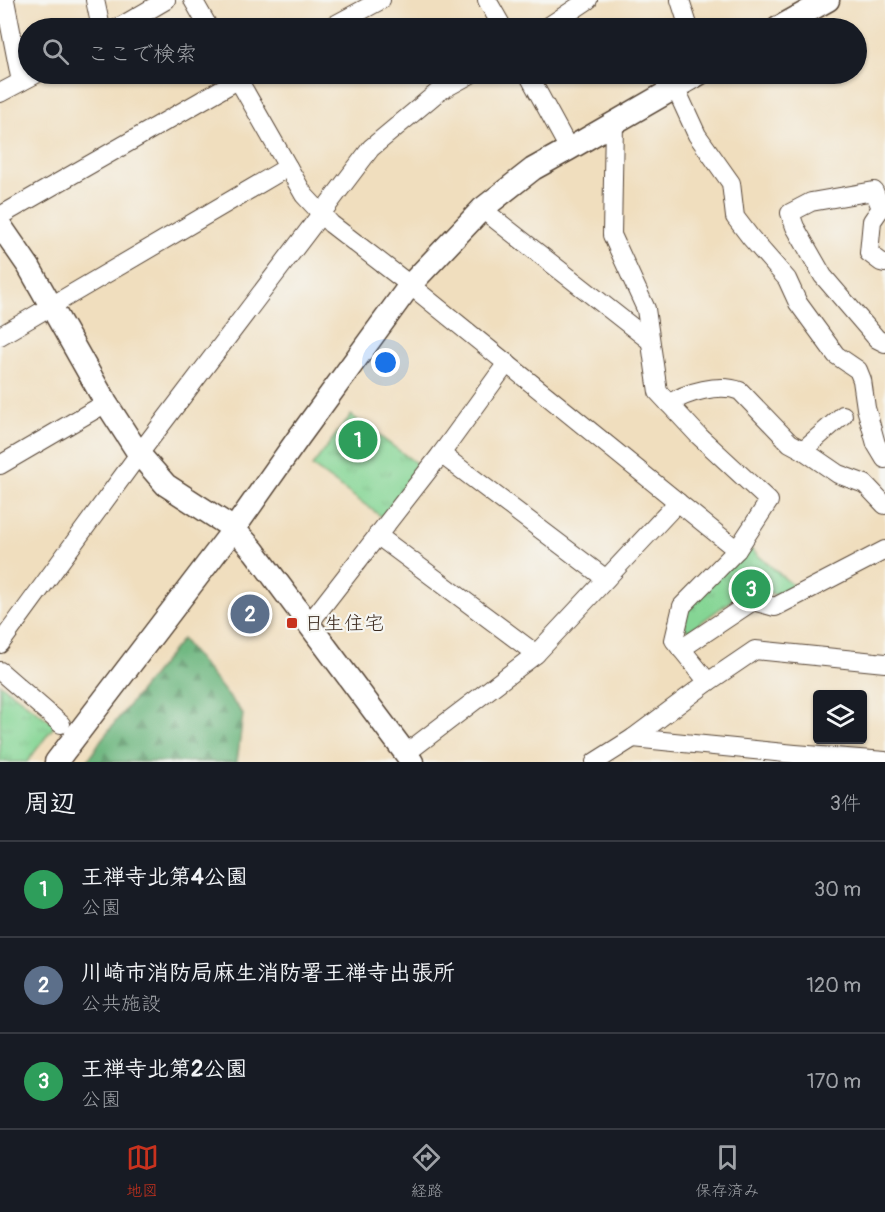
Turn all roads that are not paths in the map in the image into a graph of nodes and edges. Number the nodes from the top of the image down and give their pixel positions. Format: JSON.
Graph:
{"nodes":[{"id":1,"x":5,"y":0,"type":"edge"},
{"id":2,"x":95,"y":0,"type":"edge"},
{"id":3,"x":166,"y":0,"type":"edge"},
{"id":4,"x":193,"y":0,"type":"edge"},
{"id":5,"x":381,"y":0,"type":"edge"},
{"id":6,"x":487,"y":0,"type":"edge"},
{"id":7,"x":588,"y":0,"type":"edge"},
{"id":8,"x":680,"y":0,"type":"edge"},
{"id":9,"x":828,"y":0,"type":"edge"},
{"id":10,"x":99,"y":18,"type":"edge"},
{"id":11,"x":135,"y":18,"type":"edge"},
{"id":12,"x":203,"y":18,"type":"edge"},
{"id":13,"x":348,"y":18,"type":"edge"},
{"id":14,"x":497,"y":18,"type":"edge"},
{"id":15,"x":561,"y":18,"type":"edge"},
{"id":16,"x":686,"y":18,"type":"edge"},
{"id":17,"x":796,"y":18,"type":"edge"},
{"id":18,"x":18,"y":44,"type":"edge"},
{"id":19,"x":18,"y":83,"type":"edge"},
{"id":20,"x":225,"y":84,"type":"edge"},
{"id":21,"x":245,"y":84,"type":"edge"},
{"id":22,"x":453,"y":84,"type":"edge"},
{"id":23,"x":533,"y":84,"type":"edge"},
{"id":24,"x":681,"y":84,"type":"edge"},
{"id":25,"x":675,"y":87,"type":"junction"},
{"id":26,"x":0,"y":93,"type":"edge"},
{"id":27,"x":614,"y":122,"type":"junction"},
{"id":28,"x":569,"y":149,"type":"junction"},
{"id":29,"x":288,"y":167,"type":"junction"},
{"id":30,"x":883,"y":206,"type":"edge"},
{"id":31,"x":482,"y":209,"type":"junction"},
{"id":32,"x":322,"y":214,"type":"junction"},
{"id":33,"x":0,"y":216,"type":"edge"},
{"id":34,"x":0,"y":225,"type":"edge"},
{"id":35,"x":885,"y":263,"type":"edge"},
{"id":36,"x":410,"y":285,"type":"junction"},
{"id":37,"x":52,"y":307,"type":"junction"},
{"id":38,"x":0,"y":336,"type":"edge"},
{"id":39,"x":651,"y":341,"type":"junction"},
{"id":40,"x":885,"y":343,"type":"edge"},
{"id":41,"x":507,"y":363,"type":"junction"},
{"id":42,"x":106,"y":403,"type":"junction"},
{"id":43,"x":669,"y":404,"type":"junction"},
{"id":44,"x":843,"y":416,"type":"dead end"},
{"id":45,"x":803,"y":450,"type":"junction"},
{"id":46,"x":139,"y":454,"type":"junction"},
{"id":47,"x":441,"y":454,"type":"junction"},
{"id":48,"x":885,"y":459,"type":"edge"},
{"id":49,"x":0,"y":465,"type":"edge"},
{"id":50,"x":678,"y":502,"type":"junction"},
{"id":51,"x":885,"y":505,"type":"edge"},
{"id":52,"x":234,"y":529,"type":"junction"},
{"id":53,"x":377,"y":535,"type":"junction"},
{"id":54,"x":736,"y":550,"type":"junction"},
{"id":55,"x":885,"y":550,"type":"edge"},
{"id":56,"x":606,"y":579,"type":"junction"},
{"id":57,"x":308,"y":625,"type":"junction"},
{"id":58,"x":0,"y":644,"type":"edge"},
{"id":59,"x":681,"y":649,"type":"junction"},
{"id":60,"x":536,"y":654,"type":"junction"},
{"id":61,"x":885,"y":663,"type":"edge"},
{"id":62,"x":0,"y":671,"type":"edge"},
{"id":63,"x":708,"y":682,"type":"junction"},
{"id":64,"x":61,"y":724,"type":"dead end"},
{"id":65,"x":633,"y":738,"type":"junction"},
{"id":66,"x":408,"y":758,"type":"edge"},
{"id":67,"x":885,"y":761,"type":"edge"},
{"id":68,"x":56,"y":762,"type":"edge"},
{"id":69,"x":595,"y":762,"type":"edge"}],
"edges":[{"from":1,"to":18,"type":"street"},
{"from":2,"to":10,"type":"street"},
{"from":3,"to":11,"type":"street"},
{"from":4,"to":12,"type":"street"},
{"from":5,"to":13,"type":"street"},
{"from":6,"to":14,"type":"street"},
{"from":7,"to":15,"type":"street"},
{"from":8,"to":16,"type":"street"},
{"from":9,"to":17,"type":"street"},
{"from":19,"to":26,"type":"street"},
{"from":20,"to":33,"type":"street"},
{"from":21,"to":29,"type":"street"},
{"from":22,"to":32,"type":"street"},
{"from":23,"to":28,"type":"street"},
{"from":24,"to":25,"type":"street"},
{"from":25,"to":27,"type":"street"},
{"from":25,"to":48,"type":"street"},
{"from":27,"to":28,"type":"street"},
{"from":27,"to":39,"type":"street"},
{"from":28,"to":31,"type":"street"},
{"from":29,"to":32,"type":"street"},
{"from":29,"to":37,"type":"street"},
{"from":30,"to":35,"type":"street"},
{"from":30,"to":40,"type":"street"},
{"from":31,"to":36,"type":"street"},
{"from":31,"to":39,"type":"street"},
{"from":32,"to":36,"type":"street"},
{"from":32,"to":46,"type":"street"},
{"from":34,"to":37,"type":"street"},
{"from":36,"to":41,"type":"street"},
{"from":36,"to":52,"type":"street"},
{"from":37,"to":38,"type":"street"},
{"from":37,"to":42,"type":"street"},
{"from":39,"to":43,"type":"street"},
{"from":41,"to":47,"type":"street"},
{"from":41,"to":50,"type":"street"},
{"from":42,"to":46,"type":"street"},
{"from":42,"to":49,"type":"street"},
{"from":43,"to":45,"type":"street"},
{"from":43,"to":54,"type":"street"},
{"from":44,"to":45,"type":"street"},
{"from":45,"to":51,"type":"street"},
{"from":46,"to":52,"type":"street"},
{"from":46,"to":58,"type":"street"},
{"from":47,"to":53,"type":"street"},
{"from":47,"to":56,"type":"street"},
{"from":50,"to":54,"type":"street"},
{"from":50,"to":56,"type":"street"},
{"from":52,"to":57,"type":"street"},
{"from":52,"to":68,"type":"street"},
{"from":53,"to":57,"type":"street"},
{"from":53,"to":60,"type":"street"},
{"from":54,"to":59,"type":"street"},
{"from":55,"to":59,"type":"street"},
{"from":56,"to":60,"type":"street"},
{"from":57,"to":66,"type":"street"},
{"from":59,"to":63,"type":"street"},
{"from":60,"to":66,"type":"street"},
{"from":61,"to":63,"type":"street"},
{"from":62,"to":64,"type":"street"},
{"from":63,"to":65,"type":"street"},
{"from":65,"to":67,"type":"street"},
{"from":65,"to":69,"type":"street"}]}
